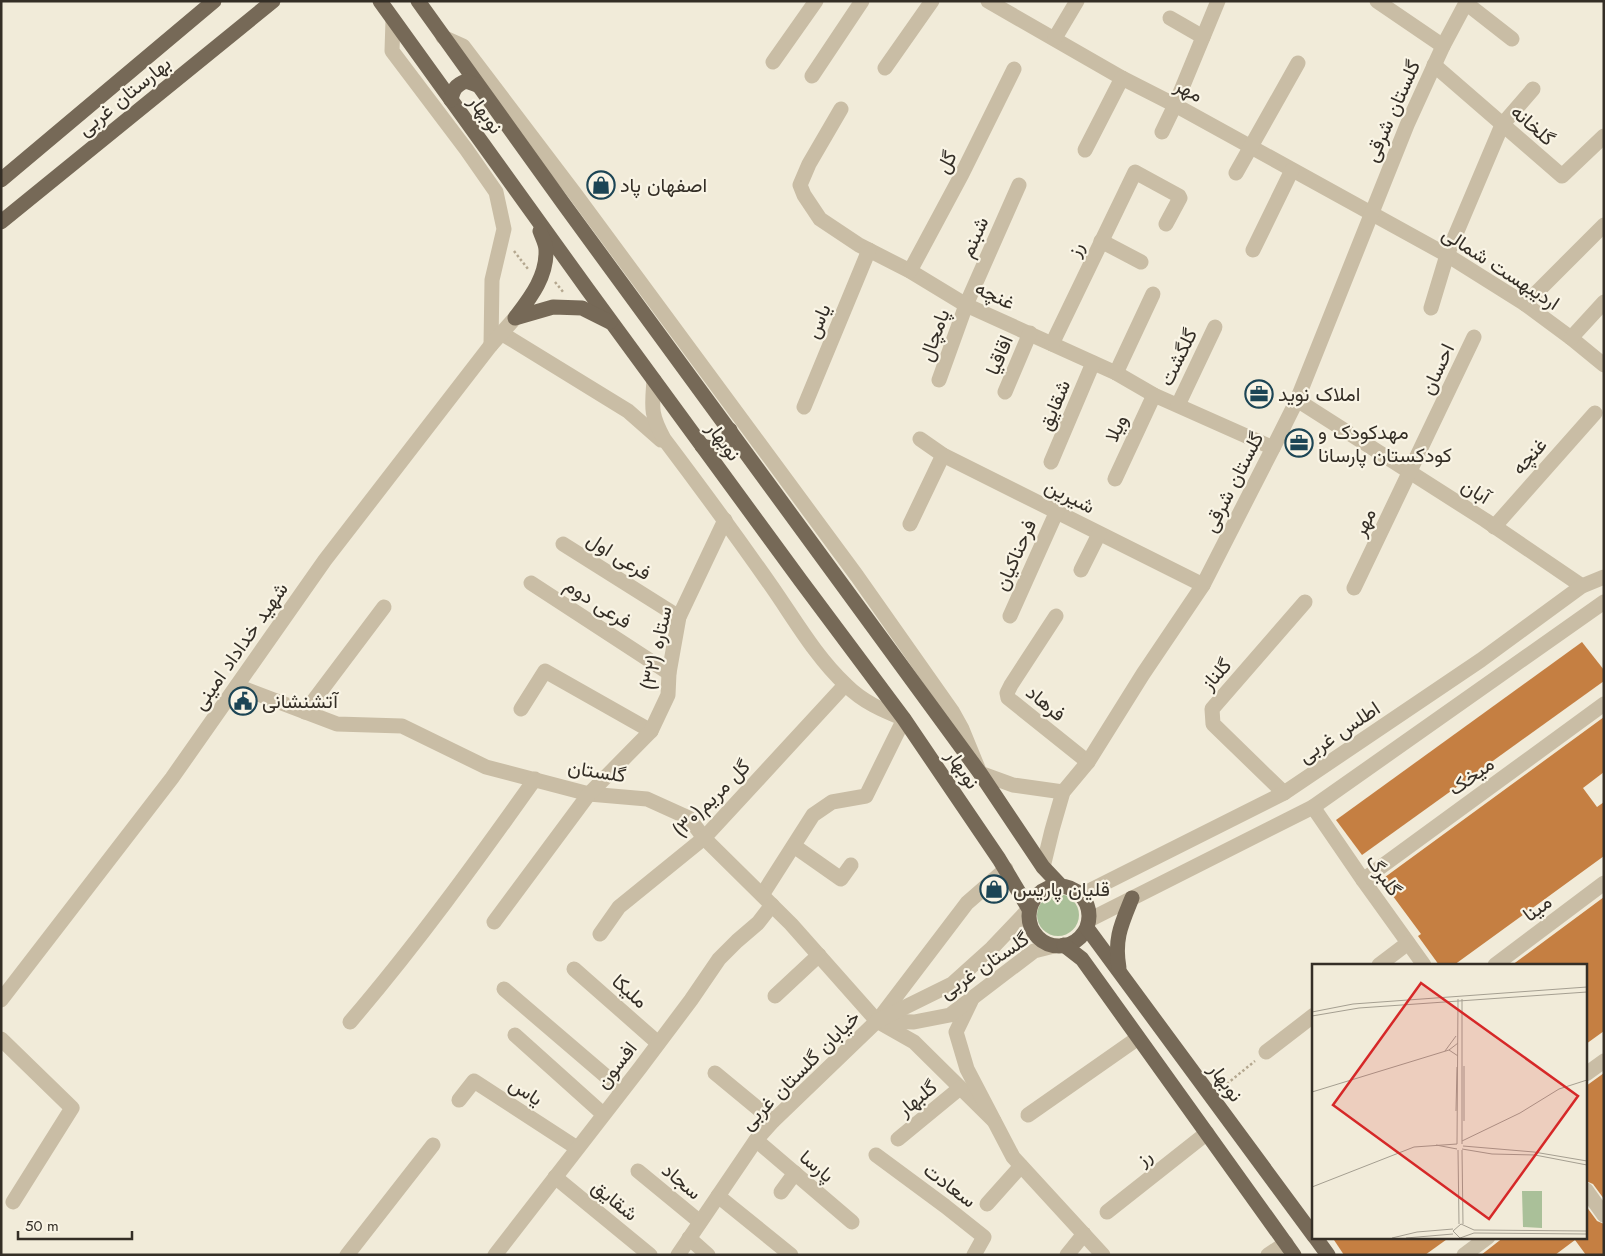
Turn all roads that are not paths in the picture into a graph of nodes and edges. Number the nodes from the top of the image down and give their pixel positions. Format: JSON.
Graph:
{"nodes":[{"id":1,"x":214,"y":1,"type":"edge"},
{"id":2,"x":273,"y":1,"type":"edge"},
{"id":3,"x":380,"y":1,"type":"edge"},
{"id":4,"x":418,"y":1,"type":"edge"},
{"id":5,"x":816,"y":1,"type":"edge"},
{"id":6,"x":862,"y":1,"type":"edge"},
{"id":7,"x":932,"y":1,"type":"edge"},
{"id":8,"x":1077,"y":1,"type":"edge"},
{"id":9,"x":1218,"y":1,"type":"edge"},
{"id":10,"x":1377,"y":1,"type":"edge"},
{"id":11,"x":1466,"y":2,"type":"edge"},
{"id":12,"x":998,"y":4,"type":"edge"},
{"id":13,"x":1170,"y":18,"type":"dead end"},
{"id":14,"x":393,"y":20,"type":"junction"},
{"id":15,"x":443,"y":37,"type":"junction"},
{"id":16,"x":1203,"y":37,"type":"junction"},
{"id":17,"x":1055,"y":38,"type":"junction"},
{"id":18,"x":1512,"y":38,"type":"dead end"},
{"id":19,"x":1443,"y":46,"type":"junction"},
{"id":20,"x":773,"y":62,"type":"dead end"},
{"id":21,"x":1298,"y":64,"type":"dead end"},
{"id":22,"x":1434,"y":65,"type":"junction"},
{"id":23,"x":885,"y":68,"type":"dead end"},
{"id":24,"x":1014,"y":69,"type":"dead end"},
{"id":25,"x":812,"y":76,"type":"dead end"},
{"id":26,"x":1122,"y":78,"type":"junction"},
{"id":27,"x":478,"y":85,"type":"junction"},
{"id":28,"x":1533,"y":89,"type":"dead end"},
{"id":29,"x":451,"y":100,"type":"junction"},
{"id":30,"x":1175,"y":105,"type":"junction"},
{"id":31,"x":841,"y":109,"type":"dead end"},
{"id":32,"x":1502,"y":125,"type":"junction"},
{"id":33,"x":1162,"y":132,"type":"dead end"},
{"id":34,"x":1604,"y":136,"type":"edge"},
{"id":35,"x":1250,"y":147,"type":"junction"},
{"id":36,"x":1085,"y":150,"type":"dead end"},
{"id":37,"x":1292,"y":170,"type":"junction"},
{"id":38,"x":1236,"y":173,"type":"dead end"},
{"id":39,"x":1,"y":180,"type":"edge"},
{"id":40,"x":1019,"y":185,"type":"dead end"},
{"id":41,"x":569,"y":199,"type":"junction"},
{"id":42,"x":1370,"y":213,"type":"junction"},
{"id":43,"x":533,"y":214,"type":"junction"},
{"id":44,"x":1,"y":222,"type":"edge"},
{"id":45,"x":1166,"y":224,"type":"dead end"},
{"id":46,"x":1604,"y":225,"type":"edge"},
{"id":47,"x":1101,"y":241,"type":"junction"},
{"id":48,"x":869,"y":250,"type":"junction"},
{"id":49,"x":1253,"y":250,"type":"dead end"},
{"id":50,"x":1447,"y":254,"type":"junction"},
{"id":51,"x":1141,"y":262,"type":"dead end"},
{"id":52,"x":910,"y":271,"type":"junction"},
{"id":53,"x":1153,"y":294,"type":"dead end"},
{"id":54,"x":1604,"y":302,"type":"edge"},
{"id":55,"x":1525,"y":304,"type":"junction"},
{"id":56,"x":966,"y":305,"type":"junction"},
{"id":57,"x":1431,"y":308,"type":"dead end"},
{"id":58,"x":654,"y":315,"type":"junction"},
{"id":59,"x":515,"y":318,"type":"junction"},
{"id":60,"x":613,"y":324,"type":"junction"},
{"id":61,"x":1215,"y":327,"type":"dead end"},
{"id":62,"x":502,"y":333,"type":"junction"},
{"id":63,"x":1030,"y":333,"type":"junction"},
{"id":64,"x":1474,"y":337,"type":"dead end"},
{"id":65,"x":1571,"y":338,"type":"junction"},
{"id":66,"x":1052,"y":344,"type":"junction"},
{"id":67,"x":491,"y":345,"type":"junction"},
{"id":68,"x":1093,"y":363,"type":"junction"},
{"id":69,"x":1604,"y":365,"type":"edge"},
{"id":70,"x":1116,"y":374,"type":"junction"},
{"id":71,"x":654,"y":380,"type":"junction"},
{"id":72,"x":939,"y":380,"type":"dead end"},
{"id":73,"x":1005,"y":392,"type":"dead end"},
{"id":74,"x":1154,"y":395,"type":"junction"},
{"id":75,"x":1297,"y":400,"type":"junction"},
{"id":76,"x":1178,"y":405,"type":"junction"},
{"id":77,"x":804,"y":407,"type":"dead end"},
{"id":78,"x":1595,"y":413,"type":"dead end"},
{"id":79,"x":730,"y":430,"type":"junction"},
{"id":80,"x":920,"y":440,"type":"dead end"},
{"id":81,"x":702,"y":446,"type":"junction"},
{"id":82,"x":1273,"y":448,"type":"junction"},
{"id":83,"x":673,"y":451,"type":"junction"},
{"id":84,"x":943,"y":455,"type":"junction"},
{"id":85,"x":1051,"y":462,"type":"dead end"},
{"id":86,"x":1410,"y":473,"type":"junction"},
{"id":87,"x":1115,"y":478,"type":"dead end"},
{"id":88,"x":1057,"y":511,"type":"junction"},
{"id":89,"x":725,"y":520,"type":"junction"},
{"id":90,"x":910,"y":524,"type":"dead end"},
{"id":91,"x":1494,"y":526,"type":"junction"},
{"id":92,"x":1099,"y":534,"type":"junction"},
{"id":93,"x":562,"y":544,"type":"dead end"},
{"id":94,"x":1081,"y":570,"type":"dead end"},
{"id":95,"x":1604,"y":577,"type":"edge"},
{"id":96,"x":531,"y":583,"type":"dead end"},
{"id":97,"x":1202,"y":585,"type":"junction"},
{"id":98,"x":1582,"y":586,"type":"junction"},
{"id":99,"x":1354,"y":588,"type":"dead end"},
{"id":100,"x":1305,"y":602,"type":"dead end"},
{"id":101,"x":1604,"y":602,"type":"edge"},
{"id":102,"x":384,"y":607,"type":"dead end"},
{"id":103,"x":1010,"y":616,"type":"dead end"},
{"id":104,"x":1056,"y":616,"type":"dead end"},
{"id":105,"x":679,"y":617,"type":"junction"},
{"id":106,"x":669,"y":673,"type":"junction"},
{"id":107,"x":845,"y":685,"type":"junction"},
{"id":108,"x":237,"y":686,"type":"junction"},
{"id":109,"x":1604,"y":704,"type":"edge"},
{"id":110,"x":521,"y":709,"type":"dead end"},
{"id":111,"x":305,"y":712,"type":"junction"},
{"id":112,"x":904,"y":719,"type":"junction"},
{"id":113,"x":651,"y":731,"type":"junction"},
{"id":114,"x":1088,"y":762,"type":"junction"},
{"id":115,"x":980,"y":773,"type":"junction"},
{"id":116,"x":535,"y":779,"type":"junction"},
{"id":117,"x":1063,"y":792,"type":"junction"},
{"id":118,"x":1284,"y":793,"type":"junction"},
{"id":119,"x":588,"y":794,"type":"junction"},
{"id":120,"x":1313,"y":807,"type":"junction"},
{"id":121,"x":704,"y":838,"type":"junction"},
{"id":122,"x":794,"y":846,"type":"junction"},
{"id":123,"x":851,"y":865,"type":"dead end"},
{"id":124,"x":1043,"y":867,"type":"junction"},
{"id":125,"x":1006,"y":869,"type":"junction"},
{"id":126,"x":1363,"y":880,"type":"junction"},
{"id":127,"x":1604,"y":883,"type":"edge"},
{"id":128,"x":1060,"y":885,"type":"junction"},
{"id":129,"x":1081,"y":895,"type":"junction"},
{"id":130,"x":1132,"y":898,"type":"junction"},
{"id":131,"x":767,"y":900,"type":"junction"},
{"id":132,"x":1029,"y":909,"type":"junction"},
{"id":133,"x":494,"y":922,"type":"dead end"},
{"id":134,"x":1088,"y":924,"type":"junction"},
{"id":135,"x":600,"y":934,"type":"dead end"},
{"id":136,"x":1408,"y":942,"type":"junction"},
{"id":137,"x":1059,"y":946,"type":"junction"},
{"id":138,"x":819,"y":955,"type":"junction"},
{"id":139,"x":1380,"y":964,"type":"edge"},
{"id":140,"x":1423,"y":964,"type":"edge"},
{"id":141,"x":1496,"y":964,"type":"edge"},
{"id":142,"x":574,"y":968,"type":"dead end"},
{"id":143,"x":1119,"y":970,"type":"junction"},
{"id":144,"x":504,"y":988,"type":"dead end"},
{"id":145,"x":775,"y":996,"type":"dead end"},
{"id":146,"x":1,"y":1000,"type":"edge"},
{"id":147,"x":971,"y":1001,"type":"junction"},
{"id":148,"x":1312,"y":1018,"type":"edge"},
{"id":149,"x":877,"y":1021,"type":"junction"},
{"id":150,"x":350,"y":1022,"type":"dead end"},
{"id":151,"x":515,"y":1035,"type":"dead end"},
{"id":152,"x":1138,"y":1038,"type":"junction"},
{"id":153,"x":1,"y":1039,"type":"edge"},
{"id":154,"x":658,"y":1044,"type":"junction"},
{"id":155,"x":1266,"y":1052,"type":"road end"},
{"id":156,"x":1604,"y":1061,"type":"edge"},
{"id":157,"x":715,"y":1073,"type":"dead end"},
{"id":158,"x":1588,"y":1073,"type":"edge"},
{"id":159,"x":960,"y":1088,"type":"junction"},
{"id":160,"x":622,"y":1090,"type":"junction"},
{"id":161,"x":459,"y":1100,"type":"dead end"},
{"id":162,"x":604,"y":1114,"type":"junction"},
{"id":163,"x":1028,"y":1115,"type":"dead end"},
{"id":164,"x":773,"y":1121,"type":"junction"},
{"id":165,"x":994,"y":1121,"type":"junction"},
{"id":166,"x":1207,"y":1133,"type":"junction"},
{"id":167,"x":898,"y":1139,"type":"dead end"},
{"id":168,"x":756,"y":1140,"type":"junction"},
{"id":169,"x":433,"y":1145,"type":"dead end"},
{"id":170,"x":577,"y":1148,"type":"junction"},
{"id":171,"x":876,"y":1155,"type":"dead end"},
{"id":172,"x":1021,"y":1166,"type":"junction"},
{"id":173,"x":638,"y":1171,"type":"dead end"},
{"id":174,"x":794,"y":1173,"type":"junction"},
{"id":175,"x":555,"y":1177,"type":"junction"},
{"id":176,"x":781,"y":1192,"type":"dead end"},
{"id":177,"x":1588,"y":1193,"type":"edge"},
{"id":178,"x":718,"y":1196,"type":"junction"},
{"id":179,"x":13,"y":1202,"type":"dead end"},
{"id":180,"x":987,"y":1204,"type":"dead end"},
{"id":181,"x":1106,"y":1212,"type":"dead end"},
{"id":182,"x":1604,"y":1215,"type":"edge"},
{"id":183,"x":700,"y":1222,"type":"junction"},
{"id":184,"x":852,"y":1222,"type":"dead end"},
{"id":185,"x":1084,"y":1234,"type":"junction"},
{"id":186,"x":1312,"y":1234,"type":"edge"},
{"id":187,"x":689,"y":1238,"type":"junction"},
{"id":188,"x":1315,"y":1238,"type":"edge"},
{"id":189,"x":1487,"y":1238,"type":"edge"},
{"id":190,"x":1290,"y":1249,"type":"edge"},
{"id":191,"x":347,"y":1255,"type":"edge"},
{"id":192,"x":495,"y":1255,"type":"edge"},
{"id":193,"x":650,"y":1255,"type":"edge"},
{"id":194,"x":678,"y":1255,"type":"edge"},
{"id":195,"x":708,"y":1255,"type":"edge"},
{"id":196,"x":791,"y":1255,"type":"edge"},
{"id":197,"x":974,"y":1255,"type":"edge"},
{"id":198,"x":1067,"y":1255,"type":"edge"},
{"id":199,"x":1103,"y":1255,"type":"edge"},
{"id":200,"x":1268,"y":1255,"type":"edge"},
{"id":201,"x":1328,"y":1255,"type":"edge"},
{"id":202,"x":1464,"y":1255,"type":"edge"}],
"edges":[{"from":1,"to":39,"type":"main road","name":"بهارستان غربی"},
{"from":2,"to":44,"type":"main road","name":"بهارستان غربی"},
{"from":3,"to":14,"type":"main road","name":"نوبهار"},
{"from":4,"to":15,"type":"main road","name":"نوبهار"},
{"from":5,"to":20,"type":"street"},
{"from":6,"to":25,"type":"street"},
{"from":7,"to":23,"type":"street"},
{"from":8,"to":17,"type":"street"},
{"from":9,"to":16,"type":"street"},
{"from":10,"to":19,"type":"street"},
{"from":11,"to":18,"type":"street"},
{"from":11,"to":19,"type":"street","name":"گلستان شرقی"},
{"from":12,"to":17,"type":"street","name":"مهر"},
{"from":13,"to":16,"type":"street"},
{"from":14,"to":29,"type":"main road","name":"نوبهار"},
{"from":14,"to":67,"type":"street"},
{"from":15,"to":27,"type":"main road","name":"نوبهار"},
{"from":15,"to":41,"type":"street"},
{"from":16,"to":30,"type":"street"},
{"from":17,"to":26,"type":"street","name":"مهر"},
{"from":19,"to":22,"type":"street","name":"گلستان شرقی"},
{"from":21,"to":35,"type":"street"},
{"from":22,"to":32,"type":"street","name":"گلخانه"},
{"from":22,"to":42,"type":"street","name":"گلستان شرقی"},
{"from":24,"to":52,"type":"street","name":"گل"},
{"from":26,"to":30,"type":"street","name":"مهر"},
{"from":26,"to":36,"type":"street"},
{"from":27,"to":29,"type":"main road"},
{"from":27,"to":41,"type":"main road","name":"نوبهار"},
{"from":28,"to":32,"type":"street"},
{"from":29,"to":43,"type":"main road","name":"نوبهار"},
{"from":30,"to":33,"type":"street"},
{"from":30,"to":35,"type":"street","name":"مهر"},
{"from":31,"to":48,"type":"street","name":"غنچه"},
{"from":32,"to":34,"type":"street","name":"گلخانه"},
{"from":32,"to":50,"type":"street"},
{"from":35,"to":37,"type":"street","name":"مهر"},
{"from":35,"to":38,"type":"street"},
{"from":37,"to":42,"type":"street","name":"مهر"},
{"from":37,"to":49,"type":"street"},
{"from":40,"to":56,"type":"street","name":"شبنم"},
{"from":41,"to":58,"type":"main road","name":"نوبهار"},
{"from":42,"to":50,"type":"street","name":"اردیبهست شمالی"},
{"from":42,"to":75,"type":"street","name":"گلستان شرقی"},
{"from":43,"to":59,"type":"main road"},
{"from":43,"to":60,"type":"main road","name":"نوبهار"},
{"from":45,"to":47,"type":"street","name":"رز"},
{"from":46,"to":55,"type":"street"},
{"from":47,"to":51,"type":"street"},
{"from":47,"to":66,"type":"street","name":"رز"},
{"from":48,"to":52,"type":"street","name":"غنچه"},
{"from":48,"to":77,"type":"street","name":"یاس"},
{"from":50,"to":55,"type":"street","name":"اردیبهست شمالی"},
{"from":50,"to":57,"type":"street"},
{"from":52,"to":56,"type":"street","name":"غنچه"},
{"from":53,"to":70,"type":"street"},
{"from":54,"to":65,"type":"street"},
{"from":55,"to":65,"type":"street","name":"اردیبهست شمالی"},
{"from":56,"to":63,"type":"street","name":"غنچه"},
{"from":56,"to":72,"type":"street","name":"پامچال"},
{"from":58,"to":79,"type":"main road","name":"نوبهار"},
{"from":58,"to":115,"type":"street"},
{"from":59,"to":60,"type":"main road"},
{"from":59,"to":62,"type":"street","name":"شهید خداداد امینی"},
{"from":60,"to":71,"type":"main road","name":"نوبهار"},
{"from":61,"to":76,"type":"street","name":"گلگشت"},
{"from":62,"to":67,"type":"street","name":"شهید خداداد امینی"},
{"from":62,"to":83,"type":"street"},
{"from":63,"to":66,"type":"street","name":"غنچه"},
{"from":63,"to":73,"type":"street","name":"اقاقیا"},
{"from":64,"to":86,"type":"street","name":"احسان"},
{"from":65,"to":69,"type":"street","name":"اردیبهست شمالی"},
{"from":66,"to":68,"type":"street","name":"غنچه"},
{"from":67,"to":108,"type":"street","name":"شهید خداداد امینی"},
{"from":68,"to":70,"type":"street","name":"غنچه"},
{"from":68,"to":85,"type":"street","name":"شقایق"},
{"from":70,"to":74,"type":"street","name":"غنچه"},
{"from":71,"to":81,"type":"main road","name":"نوبهار"},
{"from":71,"to":83,"type":"street"},
{"from":74,"to":76,"type":"street","name":"غنچه"},
{"from":74,"to":87,"type":"street","name":"ویلا"},
{"from":75,"to":82,"type":"street","name":"گلستان شرقی"},
{"from":75,"to":86,"type":"street","name":"آبان"},
{"from":76,"to":82,"type":"street","name":"غنچه"},
{"from":78,"to":91,"type":"street","name":"غنچه"},
{"from":79,"to":81,"type":"main road"},
{"from":79,"to":115,"type":"main road","name":"نوبهار"},
{"from":80,"to":84,"type":"street","name":"شیرین"},
{"from":81,"to":112,"type":"main road","name":"نوبهار"},
{"from":82,"to":97,"type":"street","name":"گلستان شرقی"},
{"from":83,"to":89,"type":"street"},
{"from":84,"to":88,"type":"street","name":"شیرین"},
{"from":84,"to":90,"type":"street"},
{"from":86,"to":91,"type":"street","name":"آبان"},
{"from":86,"to":99,"type":"street","name":"مهر"},
{"from":88,"to":92,"type":"street","name":"شیرین"},
{"from":88,"to":103,"type":"street","name":"فرحناکیان"},
{"from":89,"to":105,"type":"street","name":"ستاره (۳۲)"},
{"from":89,"to":107,"type":"street"},
{"from":91,"to":98,"type":"street","name":"آبان"},
{"from":92,"to":94,"type":"street"},
{"from":92,"to":97,"type":"street","name":"شیرین"},
{"from":93,"to":105,"type":"street","name":"فرعی اول"},
{"from":95,"to":98,"type":"street","name":"اطلس غربی"},
{"from":96,"to":106,"type":"street","name":"فرعی دوم"},
{"from":97,"to":114,"type":"street","name":"گلستان شرقی"},
{"from":98,"to":118,"type":"street","name":"اطلس غربی"},
{"from":100,"to":118,"type":"street","name":"گلناز"},
{"from":101,"to":120,"type":"street"},
{"from":102,"to":111,"type":"street"},
{"from":104,"to":114,"type":"street","name":"فرهاد"},
{"from":105,"to":106,"type":"street","name":"ستاره (۳۲)"},
{"from":106,"to":113,"type":"street","name":"ستاره (۳۲)"},
{"from":107,"to":112,"type":"street"},
{"from":107,"to":121,"type":"street","name":"گل مریم(۳۰)"},
{"from":108,"to":111,"type":"street","name":"گلستان"},
{"from":108,"to":146,"type":"street","name":"شهید خداداد امینی"},
{"from":109,"to":126,"type":"street","name":"میخک"},
{"from":110,"to":113,"type":"street"},
{"from":111,"to":116,"type":"street","name":"گلستان"},
{"from":112,"to":122,"type":"street","name":"افسون"},
{"from":112,"to":125,"type":"main road","name":"نوبهار"},
{"from":113,"to":119,"type":"street","name":"ستاره (۳۲)"},
{"from":114,"to":117,"type":"street","name":"گلستان شرقی"},
{"from":115,"to":117,"type":"street"},
{"from":115,"to":124,"type":"main road","name":"نوبهار"},
{"from":116,"to":119,"type":"street","name":"گلستان"},
{"from":116,"to":150,"type":"street"},
{"from":117,"to":124,"type":"street","name":"گلستان شرقی"},
{"from":118,"to":129,"type":"street","name":"اطلس غربی"},
{"from":119,"to":121,"type":"street","name":"گلستان"},
{"from":119,"to":133,"type":"street","name":"ستاره (۳۲)"},
{"from":120,"to":126,"type":"street","name":"گلبرگ"},
{"from":120,"to":130,"type":"street"},
{"from":121,"to":131,"type":"street","name":"گلستان"},
{"from":121,"to":135,"type":"street","name":"گل مریم(۳۰)"},
{"from":122,"to":123,"type":"street"},
{"from":122,"to":131,"type":"street","name":"افسون"},
{"from":124,"to":128,"type":"main road","name":"نوبهار"},
{"from":125,"to":132,"type":"main road","name":"نوبهار"},
{"from":125,"to":149,"type":"street"},
{"from":126,"to":136,"type":"street","name":"گلبرگ"},
{"from":127,"to":141,"type":"street","name":"مینا"},
{"from":128,"to":129,"type":"main road"},
{"from":128,"to":132,"type":"main road"},
{"from":129,"to":134,"type":"main road"},
{"from":130,"to":134,"type":"street"},
{"from":130,"to":143,"type":"main road"},
{"from":131,"to":138,"type":"street","name":"گلستان"},
{"from":131,"to":154,"type":"street","name":"افسون"},
{"from":132,"to":137,"type":"main road"},
{"from":132,"to":149,"type":"street","name":"خیابان گلستان غربی"},
{"from":134,"to":137,"type":"main road"},
{"from":134,"to":143,"type":"main road","name":"نوبهار"},
{"from":136,"to":139,"type":"street"},
{"from":136,"to":140,"type":"street","name":"گلبرگ"},
{"from":137,"to":147,"type":"street","name":"گلستان غربی"},
{"from":137,"to":152,"type":"main road"},
{"from":138,"to":145,"type":"street"},
{"from":138,"to":149,"type":"street","name":"گلستان"},
{"from":142,"to":154,"type":"street","name":"ملیکا"},
{"from":143,"to":186,"type":"main road","name":"نوبهار"},
{"from":144,"to":160,"type":"street"},
{"from":147,"to":149,"type":"street","name":"گلستان غربی"},
{"from":147,"to":165,"type":"street"},
{"from":148,"to":155,"type":"street"},
{"from":149,"to":159,"type":"street","name":"گلستان"},
{"from":149,"to":164,"type":"street","name":"خیابان گلستان غربی"},
{"from":151,"to":162,"type":"street"},
{"from":152,"to":163,"type":"street"},
{"from":152,"to":166,"type":"main road"},
{"from":153,"to":179,"type":"street"},
{"from":154,"to":160,"type":"street","name":"افسون"},
{"from":156,"to":158,"type":"street"},
{"from":157,"to":164,"type":"street"},
{"from":159,"to":165,"type":"street","name":"گلستان"},
{"from":159,"to":167,"type":"street","name":"گلبهار"},
{"from":160,"to":162,"type":"street","name":"افسون"},
{"from":161,"to":170,"type":"street","name":"یاس"},
{"from":162,"to":170,"type":"street","name":"افسون"},
{"from":164,"to":168,"type":"street","name":"خیابان گلستان غربی"},
{"from":165,"to":172,"type":"street"},
{"from":166,"to":181,"type":"street","name":"رز"},
{"from":166,"to":190,"type":"main road"},
{"from":168,"to":174,"type":"street","name":"پارسا"},
{"from":168,"to":178,"type":"street","name":"خیابان گلستان غربی"},
{"from":169,"to":191,"type":"street"},
{"from":170,"to":175,"type":"street","name":"افسون"},
{"from":171,"to":197,"type":"street","name":"سعادت"},
{"from":172,"to":180,"type":"street"},
{"from":172,"to":185,"type":"street"},
{"from":173,"to":183,"type":"street","name":"سجاد"},
{"from":174,"to":176,"type":"street"},
{"from":174,"to":184,"type":"street","name":"پارسا"},
{"from":175,"to":192,"type":"street","name":"افسون"},
{"from":175,"to":193,"type":"street","name":"شقایق"},
{"from":177,"to":182,"type":"street"},
{"from":178,"to":183,"type":"street","name":"خیابان گلستان غربی"},
{"from":178,"to":196,"type":"street"},
{"from":183,"to":187,"type":"street","name":"خیابان گلستان غربی"},
{"from":185,"to":198,"type":"street"},
{"from":185,"to":199,"type":"street"},
{"from":187,"to":194,"type":"street","name":"خیابان گلستان غربی"},
{"from":187,"to":195,"type":"street"},
{"from":188,"to":201,"type":"main road","name":"نوبهار"},
{"from":189,"to":202,"type":"street"},
{"from":190,"to":200,"type":"street"}]}
